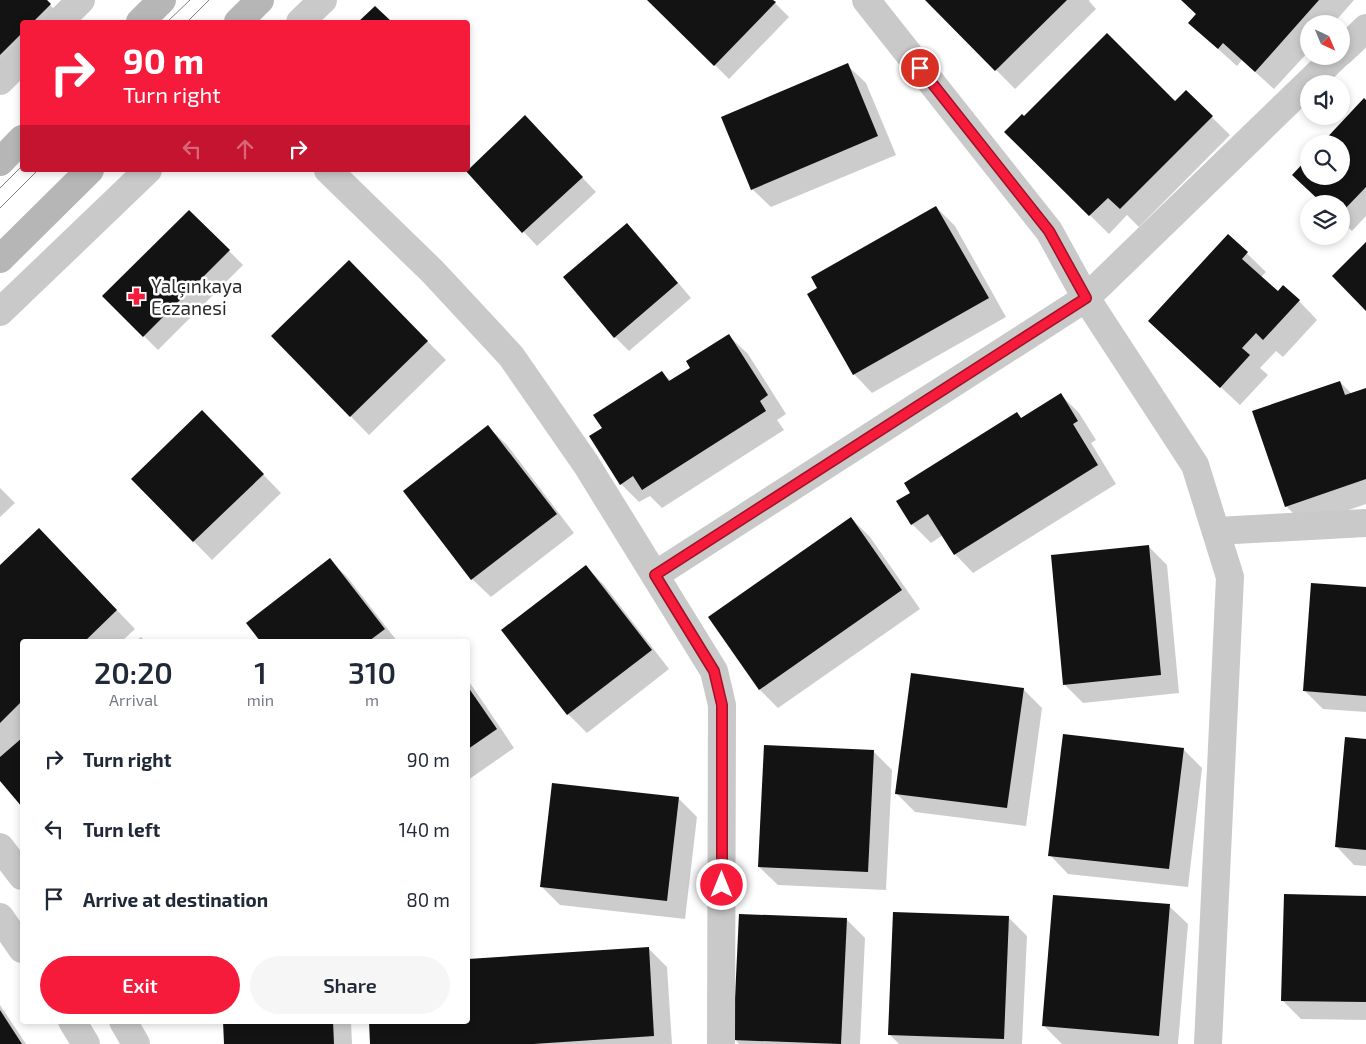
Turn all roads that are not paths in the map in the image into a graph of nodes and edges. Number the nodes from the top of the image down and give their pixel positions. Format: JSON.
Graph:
{"nodes":[{"id":1,"x":81,"y":0,"type":"edge"},
{"id":2,"x":162,"y":0,"type":"edge"},
{"id":3,"x":260,"y":0,"type":"edge"},
{"id":4,"x":323,"y":0,"type":"edge"},
{"id":5,"x":866,"y":0,"type":"edge"},
{"id":6,"x":61,"y":20,"type":"edge"},
{"id":7,"x":142,"y":20,"type":"edge"},
{"id":8,"x":240,"y":20,"type":"edge"},
{"id":9,"x":302,"y":20,"type":"edge"},
{"id":10,"x":1366,"y":28,"type":"edge"},
{"id":11,"x":1350,"y":43,"type":"edge"},
{"id":12,"x":20,"y":61,"type":"edge"},
{"id":13,"x":1327,"y":65,"type":"edge"},
{"id":14,"x":0,"y":81,"type":"edge"},
{"id":15,"x":20,"y":141,"type":"edge"},
{"id":16,"x":0,"y":162,"type":"edge"},
{"id":17,"x":88,"y":172,"type":"edge"},
{"id":18,"x":146,"y":172,"type":"edge"},
{"id":19,"x":330,"y":172,"type":"edge"},
{"id":20,"x":0,"y":259,"type":"edge"},
{"id":21,"x":1086,"y":298,"type":"junction"},
{"id":22,"x":0,"y":312,"type":"edge"},
{"id":23,"x":1366,"y":523,"type":"edge"},
{"id":24,"x":1216,"y":531,"type":"junction"},
{"id":25,"x":655,"y":575,"type":"junction"},
{"id":26,"x":0,"y":847,"type":"edge"},
{"id":27,"x":20,"y":873,"type":"edge"},
{"id":28,"x":0,"y":917,"type":"edge"},
{"id":29,"x":20,"y":946,"type":"edge"},
{"id":30,"x":74,"y":1024,"type":"edge"},
{"id":31,"x":125,"y":1024,"type":"edge"},
{"id":32,"x":86,"y":1044,"type":"edge"},
{"id":33,"x":136,"y":1044,"type":"edge"},
{"id":34,"x":721,"y":1044,"type":"edge"},
{"id":35,"x":1208,"y":1044,"type":"edge"}],
"edges":[{"from":1,"to":6,"type":"street"},
{"from":2,"to":7,"type":"main road"},
{"from":3,"to":8,"type":"main road"},
{"from":4,"to":9,"type":"street"},
{"from":5,"to":21,"type":"street"},
{"from":10,"to":11,"type":"street"},
{"from":12,"to":14,"type":"street"},
{"from":13,"to":21,"type":"street"},
{"from":15,"to":16,"type":"main road"},
{"from":17,"to":20,"type":"main road"},
{"from":18,"to":22,"type":"street"},
{"from":19,"to":25,"type":"street"},
{"from":21,"to":24,"type":"street"},
{"from":21,"to":25,"type":"street"},
{"from":23,"to":24,"type":"street"},
{"from":24,"to":35,"type":"street"},
{"from":25,"to":34,"type":"street"},
{"from":26,"to":27,"type":"street"},
{"from":28,"to":29,"type":"street"},
{"from":30,"to":32,"type":"street"},
{"from":31,"to":33,"type":"street"}]}
